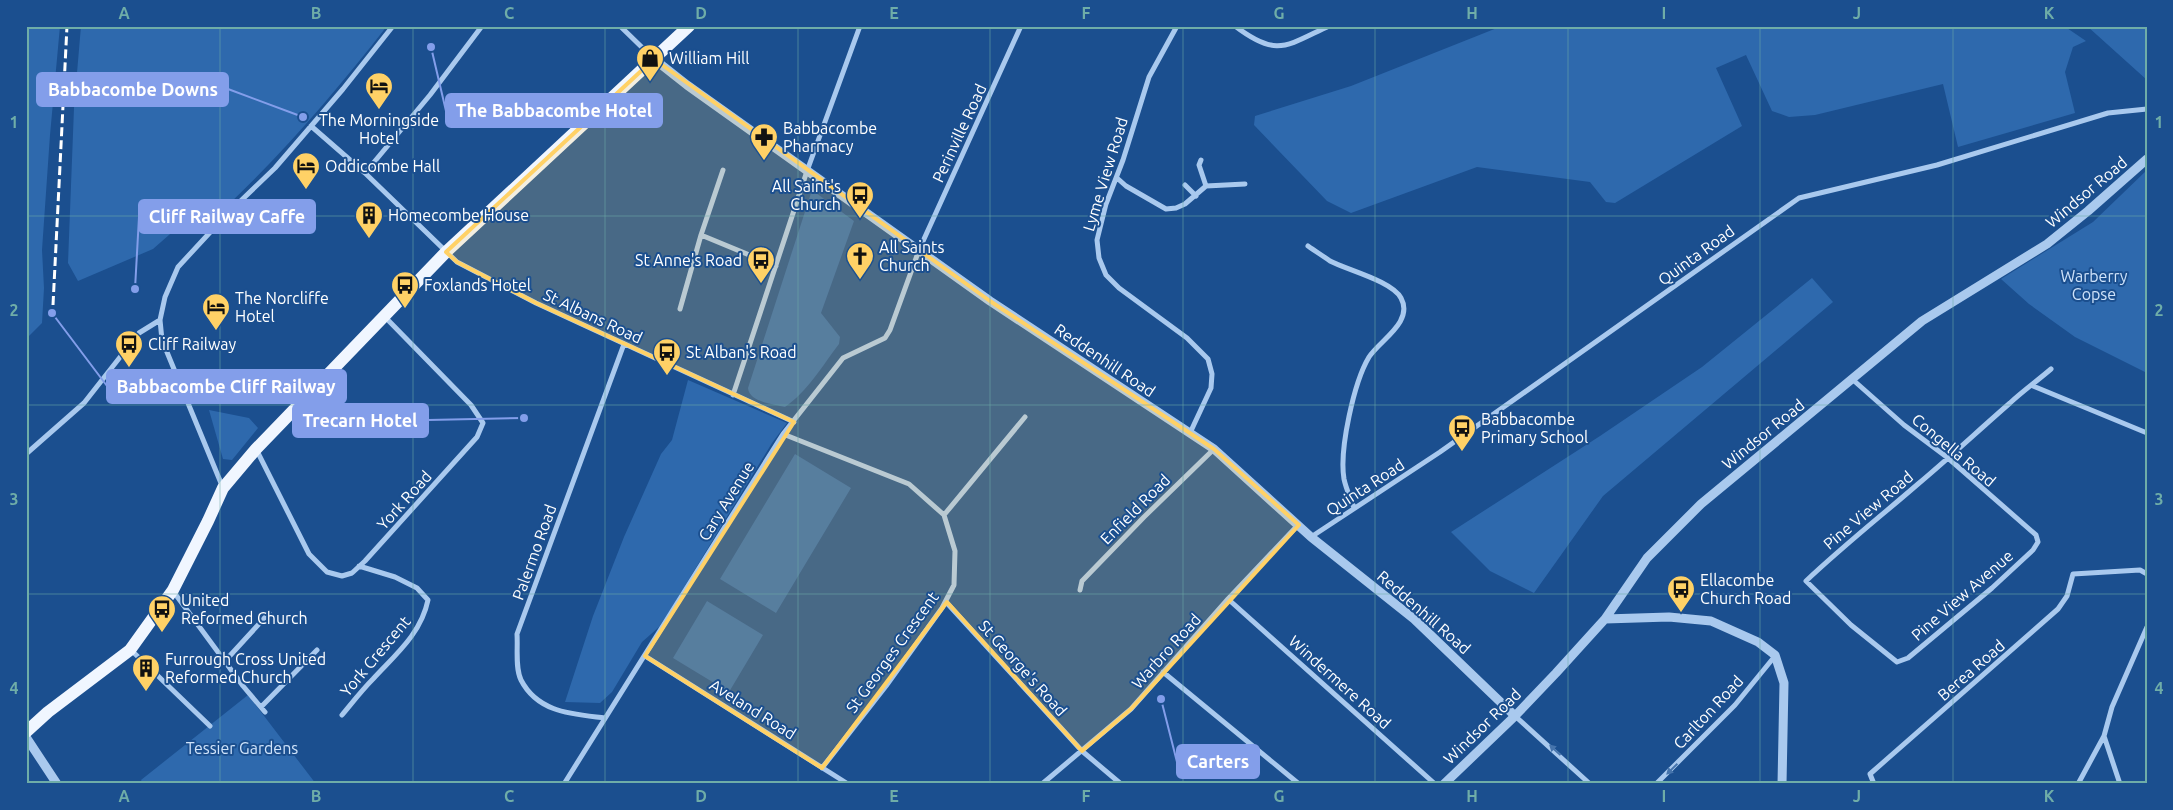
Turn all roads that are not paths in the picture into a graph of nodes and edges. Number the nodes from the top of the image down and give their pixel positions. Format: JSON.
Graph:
{"nodes":[{"id":1,"x":394,"y":26,"type":"edge"},
{"id":2,"x":482,"y":26,"type":"edge"},
{"id":3,"x":620,"y":26,"type":"edge"},
{"id":4,"x":689,"y":26,"type":"edge"},
{"id":5,"x":860,"y":26,"type":"edge"},
{"id":6,"x":1021,"y":26,"type":"edge"},
{"id":7,"x":1178,"y":26,"type":"edge"},
{"id":8,"x":1235,"y":26,"type":"edge"},
{"id":9,"x":1329,"y":26,"type":"edge"},
{"id":10,"x":654,"y":59,"type":"junction"},
{"id":11,"x":2147,"y":109,"type":"edge"},
{"id":12,"x":311,"y":126,"type":"junction"},
{"id":13,"x":2147,"y":159,"type":"edge"},
{"id":14,"x":1202,"y":160,"type":"dead end"},
{"id":15,"x":722,"y":170,"type":"dead end"},
{"id":16,"x":807,"y":171,"type":"junction"},
{"id":17,"x":365,"y":173,"type":"junction"},
{"id":18,"x":1117,"y":178,"type":"junction"},
{"id":19,"x":1245,"y":184,"type":"dead end"},
{"id":20,"x":1185,"y":185,"type":"dead end"},
{"id":21,"x":1206,"y":186,"type":"junction"},
{"id":22,"x":1196,"y":196,"type":"junction"},
{"id":23,"x":701,"y":235,"type":"junction"},
{"id":24,"x":1308,"y":246,"type":"dead end"},
{"id":25,"x":919,"y":250,"type":"junction"},
{"id":26,"x":446,"y":252,"type":"junction"},
{"id":27,"x":776,"y":266,"type":"junction"},
{"id":28,"x":680,"y":309,"type":"dead end"},
{"id":29,"x":384,"y":316,"type":"junction"},
{"id":30,"x":160,"y":320,"type":"junction"},
{"id":31,"x":624,"y":344,"type":"junction"},
{"id":32,"x":2050,"y":369,"type":"dead end"},
{"id":33,"x":1852,"y":379,"type":"junction"},
{"id":34,"x":2033,"y":386,"type":"junction"},
{"id":35,"x":733,"y":395,"type":"junction"},
{"id":36,"x":1025,"y":417,"type":"dead end"},
{"id":37,"x":794,"y":422,"type":"junction"},
{"id":38,"x":2147,"y":432,"type":"edge"},
{"id":39,"x":783,"y":434,"type":"junction"},
{"id":40,"x":1190,"y":434,"type":"junction"},
{"id":41,"x":256,"y":449,"type":"junction"},
{"id":42,"x":1214,"y":449,"type":"junction"},
{"id":43,"x":26,"y":454,"type":"edge"},
{"id":44,"x":1948,"y":458,"type":"junction"},
{"id":45,"x":223,"y":488,"type":"junction"},
{"id":46,"x":1354,"y":508,"type":"junction"},
{"id":47,"x":944,"y":515,"type":"junction"},
{"id":48,"x":1299,"y":525,"type":"junction"},
{"id":49,"x":1312,"y":537,"type":"junction"},
{"id":50,"x":2038,"y":542,"type":"joint"},
{"id":51,"x":359,"y":566,"type":"junction"},
{"id":52,"x":2147,"y":574,"type":"edge"},
{"id":53,"x":173,"y":590,"type":"junction"},
{"id":54,"x":1080,"y":590,"type":"dead end"},
{"id":55,"x":1228,"y":599,"type":"junction"},
{"id":56,"x":946,"y":602,"type":"junction"},
{"id":57,"x":269,"y":613,"type":"dead end"},
{"id":58,"x":1605,"y":619,"type":"junction"},
{"id":59,"x":2147,"y":626,"type":"edge"},
{"id":60,"x":130,"y":650,"type":"junction"},
{"id":61,"x":317,"y":650,"type":"dead end"},
{"id":62,"x":645,"y":656,"type":"junction"},
{"id":63,"x":1775,"y":656,"type":"junction"},
{"id":64,"x":226,"y":660,"type":"junction"},
{"id":65,"x":1897,"y":662,"type":"joint"},
{"id":66,"x":1163,"y":672,"type":"junction"},
{"id":67,"x":342,"y":715,"type":"dead end"},
{"id":68,"x":1516,"y":716,"type":"junction"},
{"id":69,"x":605,"y":718,"type":"junction"},
{"id":70,"x":210,"y":726,"type":"dead end"},
{"id":71,"x":26,"y":732,"type":"edge"},
{"id":72,"x":2104,"y":736,"type":"junction"},
{"id":73,"x":26,"y":737,"type":"edge"},
{"id":74,"x":1082,"y":751,"type":"junction"},
{"id":75,"x":822,"y":768,"type":"junction"},
{"id":76,"x":57,"y":784,"type":"edge"},
{"id":77,"x":564,"y":784,"type":"edge"},
{"id":78,"x":848,"y":784,"type":"edge"},
{"id":79,"x":1042,"y":784,"type":"edge"},
{"id":80,"x":1121,"y":784,"type":"edge"},
{"id":81,"x":1299,"y":784,"type":"edge"},
{"id":82,"x":1435,"y":784,"type":"edge"},
{"id":83,"x":1444,"y":784,"type":"edge"},
{"id":84,"x":1590,"y":784,"type":"edge"},
{"id":85,"x":1656,"y":784,"type":"edge"},
{"id":86,"x":1782,"y":784,"type":"edge"},
{"id":87,"x":1874,"y":784,"type":"edge"},
{"id":88,"x":2078,"y":784,"type":"edge"},
{"id":89,"x":2120,"y":784,"type":"edge"}],
"edges":[{"from":1,"to":12,"type":"street"},
{"from":2,"to":17,"type":"street"},
{"from":3,"to":10,"type":"street"},
{"from":4,"to":10,"type":"main road"},
{"from":5,"to":16,"type":"street"},
{"from":6,"to":25,"type":"street","name":"Perinville Road"},
{"from":7,"to":18,"type":"street","name":"Lyme View Road"},
{"from":8,"to":9,"type":"street"},
{"from":10,"to":16,"type":"street","name":"Reddenhill Road"},
{"from":10,"to":26,"type":"main road"},
{"from":11,"to":46,"type":"street","name":"Quinta Road"},
{"from":12,"to":17,"type":"street","name":"St Albans Road"},
{"from":12,"to":30,"type":"street"},
{"from":13,"to":33,"type":"street","name":"Windsor Road"},
{"from":14,"to":21,"type":"street"},
{"from":15,"to":23,"type":"street"},
{"from":16,"to":25,"type":"street","name":"Reddenhill Road"},
{"from":16,"to":27,"type":"street"},
{"from":17,"to":26,"type":"street","name":"St Albans Road"},
{"from":18,"to":22,"type":"street"},
{"from":18,"to":40,"type":"street","name":"Lyme View Road"},
{"from":19,"to":21,"type":"street"},
{"from":20,"to":22,"type":"street"},
{"from":21,"to":22,"type":"street"},
{"from":23,"to":27,"type":"street"},
{"from":23,"to":28,"type":"street"},
{"from":24,"to":46,"type":"street"},
{"from":25,"to":37,"type":"street","name":"Cary Avenue"},
{"from":25,"to":40,"type":"street","name":"Reddenhill Road"},
{"from":26,"to":29,"type":"main road"},
{"from":26,"to":31,"type":"street","name":"St Albans Road"},
{"from":27,"to":35,"type":"street"},
{"from":29,"to":41,"type":"main road"},
{"from":29,"to":51,"type":"street","name":"York Road"},
{"from":30,"to":43,"type":"street"},
{"from":30,"to":45,"type":"street"},
{"from":31,"to":35,"type":"street","name":"St Albans Road"},
{"from":31,"to":69,"type":"street","name":"Palermo Road"},
{"from":32,"to":34,"type":"street","name":"Pine View Road"},
{"from":33,"to":44,"type":"street","name":"Congella Road"},
{"from":33,"to":58,"type":"street","name":"Windsor Road"},
{"from":34,"to":38,"type":"street"},
{"from":34,"to":44,"type":"street","name":"Pine View Road"},
{"from":35,"to":37,"type":"street","name":"St Albans Road"},
{"from":36,"to":47,"type":"street"},
{"from":37,"to":39,"type":"street","name":"Cary Avenue"},
{"from":39,"to":47,"type":"street"},
{"from":39,"to":62,"type":"street","name":"Cary Avenue"},
{"from":40,"to":42,"type":"street","name":"Reddenhill Road"},
{"from":41,"to":45,"type":"main road"},
{"from":41,"to":51,"type":"street","name":"York Road"},
{"from":42,"to":48,"type":"street","name":"Reddenhill Road"},
{"from":42,"to":54,"type":"street","name":"Enfield Road"},
{"from":44,"to":50,"type":"street","name":"Congella Road"},
{"from":44,"to":65,"type":"street","name":"Pine View Road"},
{"from":45,"to":53,"type":"main road"},
{"from":46,"to":49,"type":"street","name":"Quinta Road"},
{"from":47,"to":56,"type":"street","name":"St Georges Crescent"},
{"from":48,"to":49,"type":"street","name":"Reddenhill Road"},
{"from":48,"to":55,"type":"street","name":"Warbro Road"},
{"from":49,"to":68,"type":"street","name":"Reddenhill Road"},
{"from":50,"to":65,"type":"street","name":"Pine View Avenue"},
{"from":51,"to":67,"type":"street","name":"York Crescent"},
{"from":52,"to":87,"type":"street","name":"Berea Road"},
{"from":53,"to":60,"type":"main road"},
{"from":53,"to":64,"type":"street"},
{"from":55,"to":66,"type":"street","name":"Warbro Road"},
{"from":55,"to":82,"type":"street","name":"Windermere Road"},
{"from":56,"to":74,"type":"street","name":"St George's Road"},
{"from":56,"to":75,"type":"street","name":"St Georges Crescent"},
{"from":57,"to":64,"type":"street"},
{"from":58,"to":63,"type":"street"},
{"from":58,"to":68,"type":"street","name":"Windsor Road"},
{"from":59,"to":72,"type":"street"},
{"from":60,"to":70,"type":"street"},
{"from":60,"to":71,"type":"main road"},
{"from":61,"to":64,"type":"street"},
{"from":62,"to":69,"type":"street","name":"Cary Avenue"},
{"from":62,"to":75,"type":"street","name":"Aveland Road"},
{"from":63,"to":85,"type":"street","name":"Carlton Road","one_way":true},
{"from":63,"to":86,"type":"street"},
{"from":66,"to":74,"type":"street","name":"Warbro Road"},
{"from":66,"to":81,"type":"street"},
{"from":68,"to":83,"type":"street","name":"Windsor Road"},
{"from":84,"to":68,"type":"street","one_way":true},
{"from":69,"to":77,"type":"street","name":"Cary Avenue"},
{"from":72,"to":88,"type":"street"},
{"from":72,"to":89,"type":"street"},
{"from":73,"to":76,"type":"street"},
{"from":74,"to":79,"type":"street","name":"Warbro Road"},
{"from":74,"to":80,"type":"street","name":"St George's Road"},
{"from":75,"to":78,"type":"street","name":"Aveland Road"}]}
